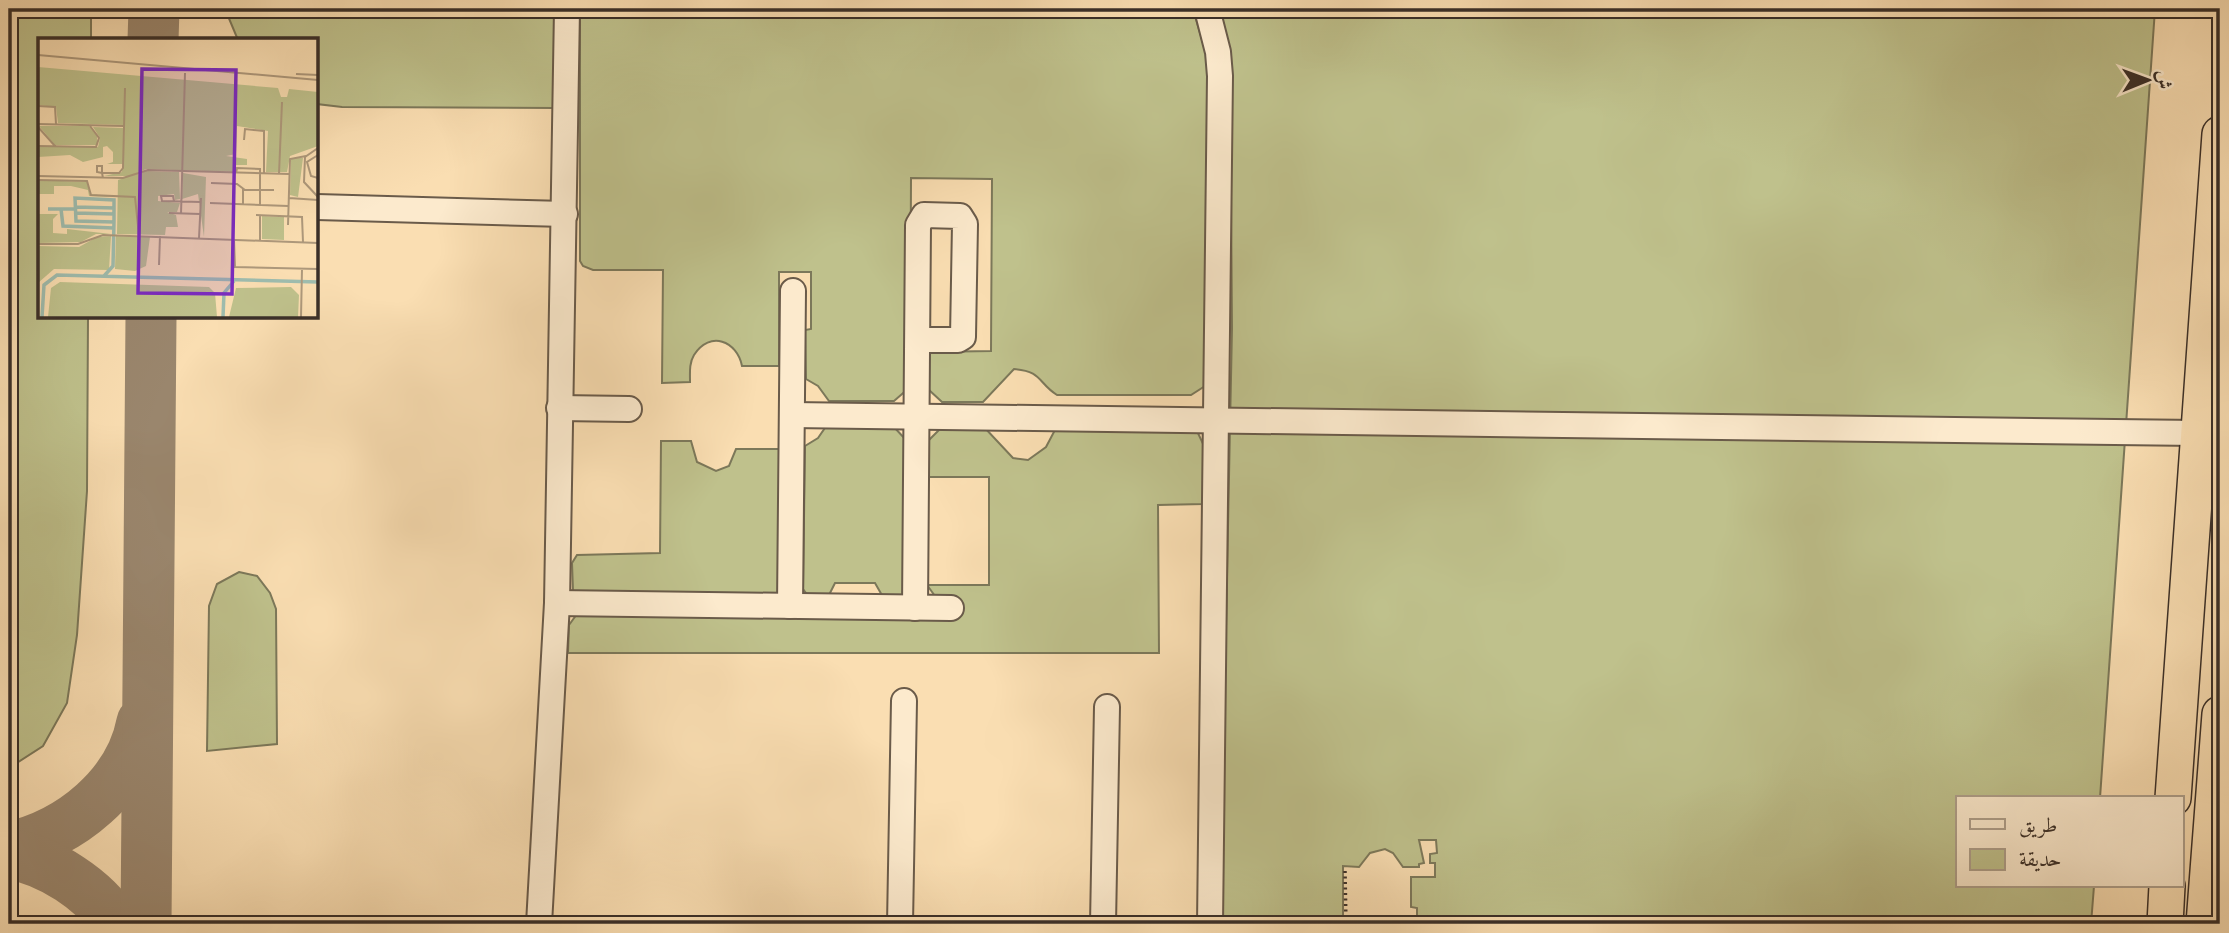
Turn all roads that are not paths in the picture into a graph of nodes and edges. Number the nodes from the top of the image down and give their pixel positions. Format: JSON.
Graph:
{"nodes":[{"id":1,"x":567,"y":9,"type":"edge"},
{"id":2,"x":1206,"y":9,"type":"edge"},
{"id":3,"x":2220,"y":134,"type":"edge"},
{"id":4,"x":318,"y":207,"type":"edge"},
{"id":5,"x":565,"y":214,"type":"junction"},
{"id":6,"x":793,"y":290,"type":"dead end"},
{"id":7,"x":918,"y":340,"type":"junction"},
{"id":8,"x":559,"y":408,"type":"junction"},
{"id":9,"x":629,"y":409,"type":"dead end"},
{"id":10,"x":792,"y":415,"type":"junction"},
{"id":11,"x":918,"y":416,"type":"junction"},
{"id":12,"x":1216,"y":419,"type":"junction"},
{"id":13,"x":2209,"y":434,"type":"edge"},
{"id":14,"x":557,"y":603,"type":"junction"},
{"id":15,"x":790,"y":606,"type":"junction"},
{"id":16,"x":915,"y":608,"type":"junction"},
{"id":17,"x":951,"y":608,"type":"dead end"},
{"id":18,"x":904,"y":701,"type":"dead end"},
{"id":19,"x":1107,"y":707,"type":"dead end"},
{"id":20,"x":2220,"y":713,"type":"edge"},
{"id":21,"x":2173,"y":796,"type":"edge"},
{"id":22,"x":2168,"y":888,"type":"edge"},
{"id":23,"x":539,"y":924,"type":"edge"},
{"id":24,"x":900,"y":924,"type":"edge"},
{"id":25,"x":1103,"y":924,"type":"edge"},
{"id":26,"x":1210,"y":924,"type":"edge"},
{"id":27,"x":2165,"y":924,"type":"edge"},
{"id":28,"x":2204,"y":924,"type":"edge"}],
"edges":[{"from":1,"to":5,"type":"lane"},
{"from":2,"to":12,"type":"lane"},
{"from":3,"to":13,"type":"highway"},
{"from":4,"to":5,"type":"lane"},
{"from":5,"to":8,"type":"lane"},
{"from":6,"to":10,"type":"lane"},
{"from":7,"to":7,"type":"lane"},
{"from":7,"to":11,"type":"lane"},
{"from":8,"to":9,"type":"lane"},
{"from":8,"to":14,"type":"lane"},
{"from":10,"to":11,"type":"lane"},
{"from":10,"to":15,"type":"lane"},
{"from":11,"to":12,"type":"lane"},
{"from":11,"to":16,"type":"lane"},
{"from":12,"to":13,"type":"lane"},
{"from":12,"to":26,"type":"lane"},
{"from":13,"to":21,"type":"highway"},
{"from":14,"to":15,"type":"lane"},
{"from":14,"to":23,"type":"lane"},
{"from":15,"to":16,"type":"lane"},
{"from":16,"to":17,"type":"lane"},
{"from":18,"to":24,"type":"lane"},
{"from":19,"to":25,"type":"lane"},
{"from":20,"to":28,"type":"highway"},
{"from":22,"to":27,"type":"highway"}]}
